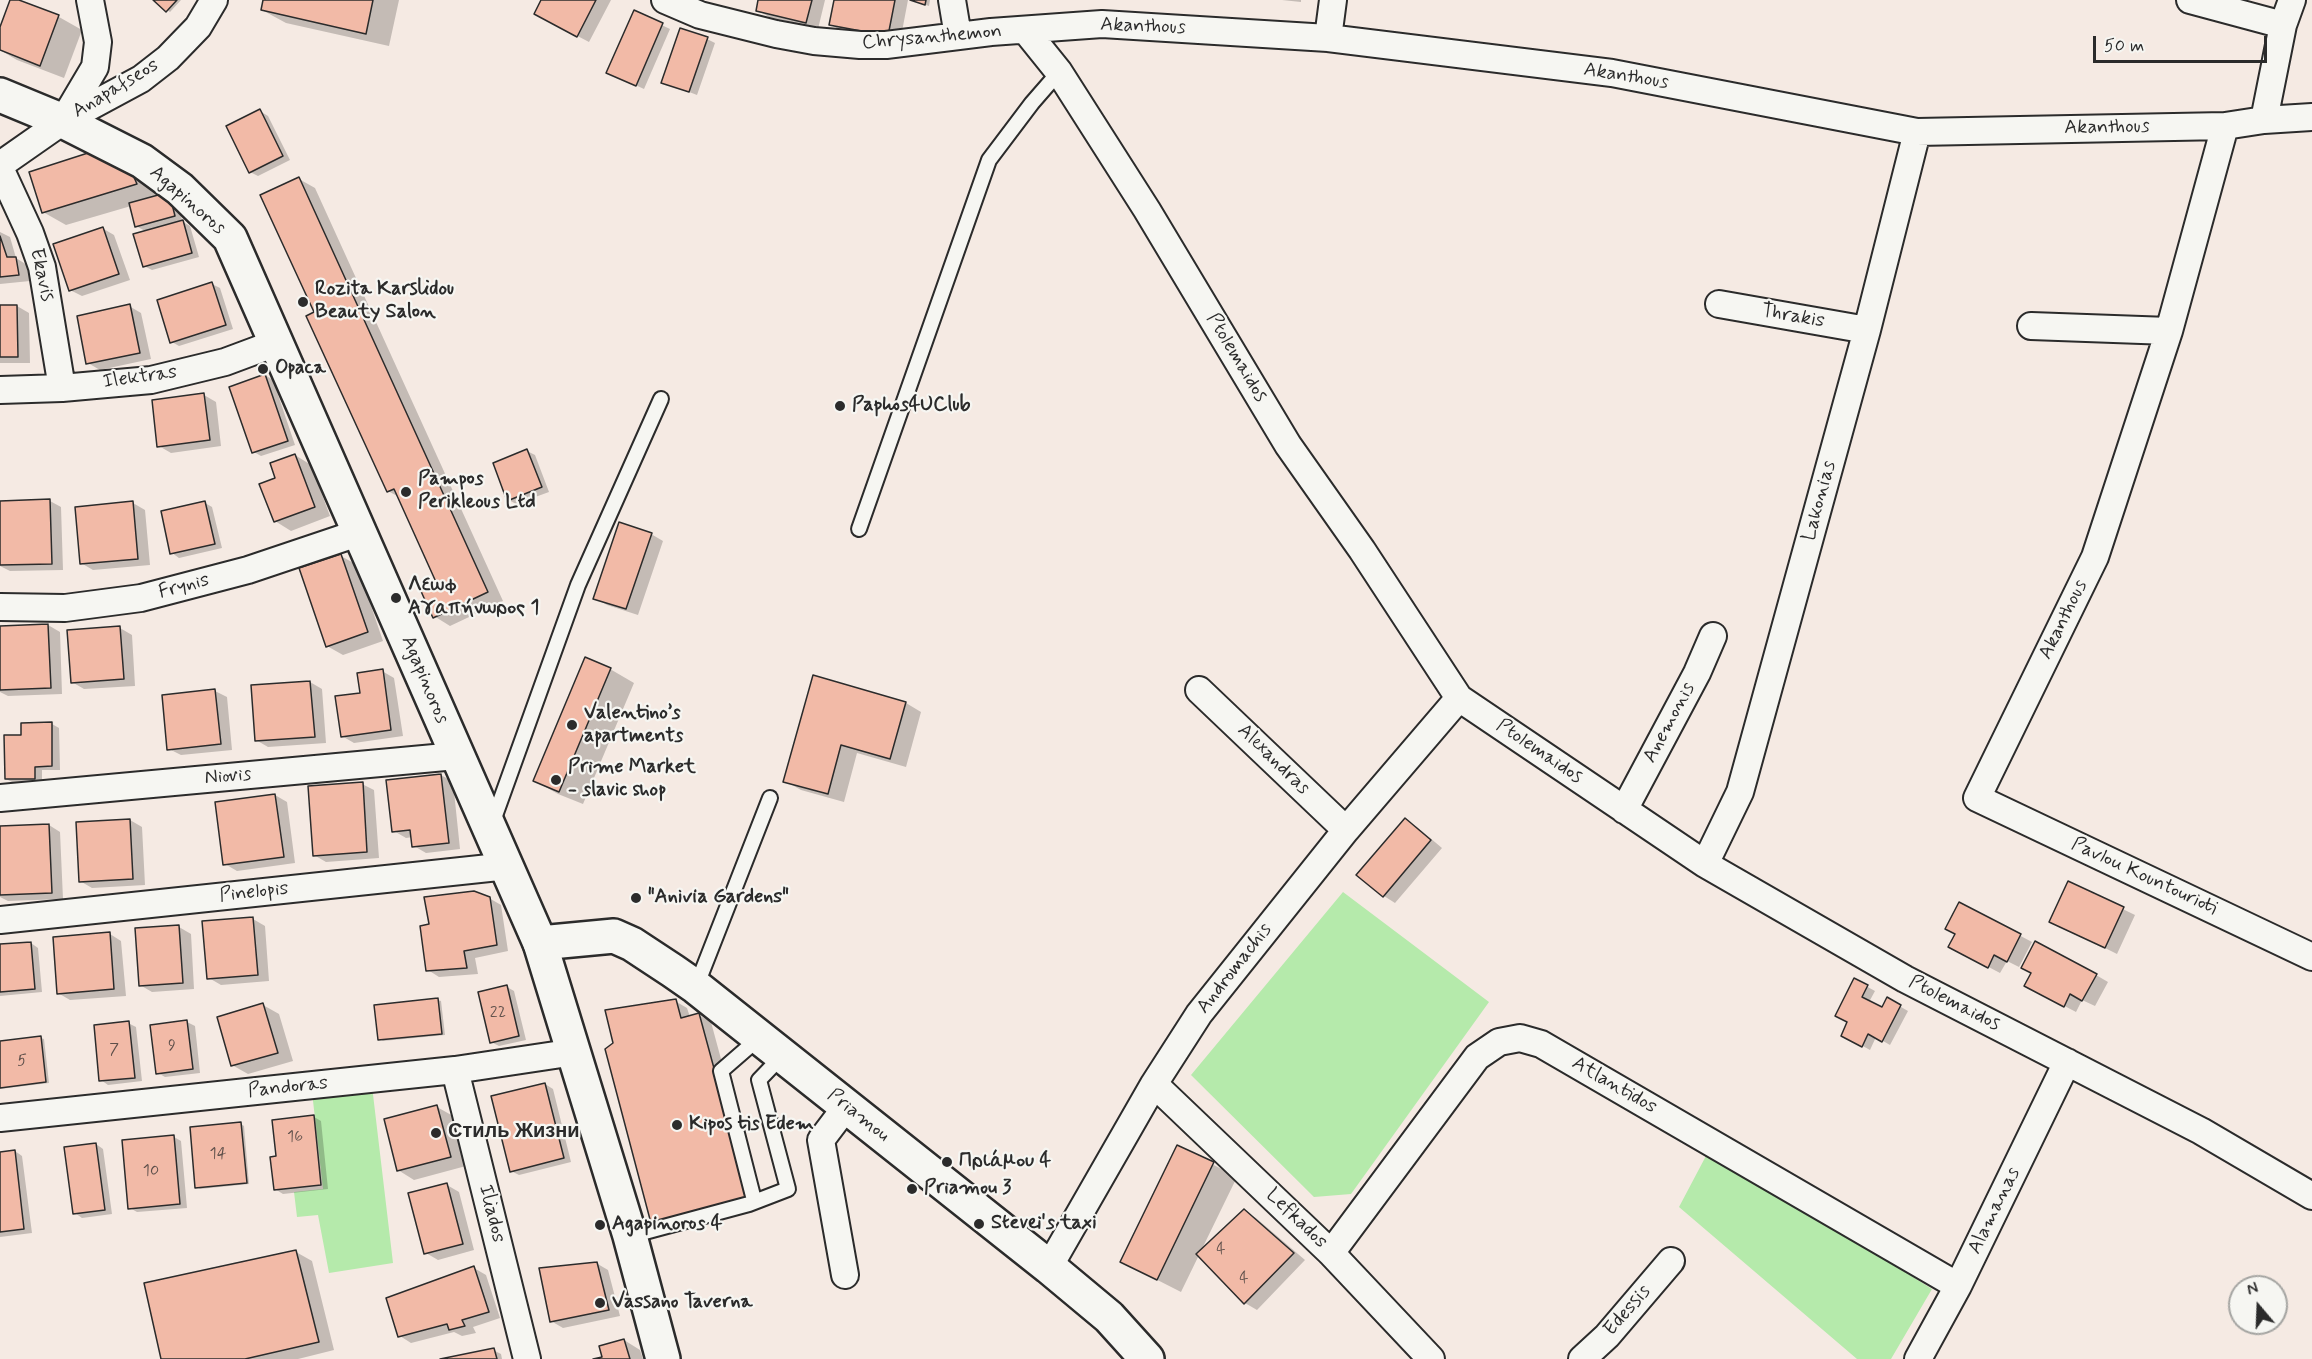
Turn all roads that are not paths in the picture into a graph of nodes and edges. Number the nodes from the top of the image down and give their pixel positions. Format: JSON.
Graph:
{"nodes":[{"id":1,"x":90,"y":0,"type":"edge"},
{"id":2,"x":214,"y":0,"type":"edge"},
{"id":3,"x":665,"y":0,"type":"edge"},
{"id":4,"x":952,"y":0,"type":"edge"},
{"id":5,"x":1333,"y":0,"type":"edge"},
{"id":6,"x":2190,"y":0,"type":"edge"},
{"id":7,"x":2292,"y":0,"type":"edge"},
{"id":8,"x":2283,"y":25,"type":"junction"},
{"id":9,"x":1026,"y":31,"type":"junction"},
{"id":10,"x":958,"y":36,"type":"junction"},
{"id":11,"x":1328,"y":38,"type":"junction"},
{"id":12,"x":1059,"y":72,"type":"junction"},
{"id":13,"x":0,"y":95,"type":"edge"},
{"id":14,"x":2312,"y":117,"type":"edge"},
{"id":15,"x":2264,"y":120,"type":"junction"},
{"id":16,"x":63,"y":121,"type":"junction"},
{"id":17,"x":2225,"y":126,"type":"junction"},
{"id":18,"x":1917,"y":132,"type":"junction"},
{"id":19,"x":0,"y":167,"type":"edge"},
{"id":20,"x":1719,"y":304,"type":"dead end"},
{"id":21,"x":2031,"y":326,"type":"dead end"},
{"id":22,"x":1867,"y":330,"type":"junction"},
{"id":23,"x":2169,"y":331,"type":"junction"},
{"id":24,"x":276,"y":343,"type":"junction"},
{"id":25,"x":62,"y":388,"type":"junction"},
{"id":26,"x":0,"y":390,"type":"edge"},
{"id":27,"x":661,"y":399,"type":"dead end"},
{"id":28,"x":859,"y":529,"type":"dead end"},
{"id":29,"x":361,"y":532,"type":"junction"},
{"id":30,"x":0,"y":607,"type":"edge"},
{"id":31,"x":1713,"y":636,"type":"dead end"},
{"id":32,"x":1199,"y":690,"type":"dead end"},
{"id":33,"x":1459,"y":698,"type":"junction"},
{"id":34,"x":456,"y":756,"type":"junction"},
{"id":35,"x":0,"y":798,"type":"edge"},
{"id":36,"x":770,"y":798,"type":"dead end"},
{"id":37,"x":1977,"y":798,"type":"joint"},
{"id":38,"x":1624,"y":810,"type":"junction"},
{"id":39,"x":491,"y":829,"type":"junction"},
{"id":40,"x":1346,"y":830,"type":"junction"},
{"id":41,"x":1705,"y":864,"type":"junction"},
{"id":42,"x":508,"y":866,"type":"junction"},
{"id":43,"x":0,"y":920,"type":"edge"},
{"id":44,"x":540,"y":943,"type":"junction"},
{"id":45,"x":2312,"y":957,"type":"edge"},
{"id":46,"x":696,"y":987,"type":"junction"},
{"id":47,"x":770,"y":1047,"type":"junction"},
{"id":48,"x":575,"y":1052,"type":"junction"},
{"id":49,"x":2067,"y":1062,"type":"junction"},
{"id":50,"x":455,"y":1070,"type":"junction"},
{"id":51,"x":1154,"y":1084,"type":"junction"},
{"id":52,"x":846,"y":1107,"type":"junction"},
{"id":53,"x":0,"y":1118,"type":"edge"},
{"id":54,"x":2312,"y":1196,"type":"edge"},
{"id":55,"x":754,"y":1200,"type":"junction"},
{"id":56,"x":630,"y":1236,"type":"junction"},
{"id":57,"x":1331,"y":1253,"type":"junction"},
{"id":58,"x":1671,"y":1261,"type":"dead end"},
{"id":59,"x":1049,"y":1267,"type":"junction"},
{"id":60,"x":845,"y":1275,"type":"dead end"},
{"id":61,"x":1958,"y":1286,"type":"junction"},
{"id":62,"x":527,"y":1359,"type":"edge"},
{"id":63,"x":663,"y":1359,"type":"edge"},
{"id":64,"x":1148,"y":1359,"type":"edge"},
{"id":65,"x":1431,"y":1359,"type":"edge"},
{"id":66,"x":1582,"y":1359,"type":"edge"},
{"id":67,"x":1918,"y":1359,"type":"edge"}],
"edges":[{"from":1,"to":16,"type":"street"},
{"from":2,"to":16,"type":"street","name":"Anapafseos"},
{"from":3,"to":10,"type":"street","name":"Chrysanthemon"},
{"from":4,"to":10,"type":"street"},
{"from":5,"to":11,"type":"street"},
{"from":6,"to":8,"type":"street"},
{"from":7,"to":8,"type":"street"},
{"from":8,"to":15,"type":"street"},
{"from":9,"to":10,"type":"street","name":"Chrysanthemon"},
{"from":9,"to":11,"type":"street","name":"Akanthous"},
{"from":9,"to":12,"type":"street","name":"Ptolemaidos"},
{"from":11,"to":18,"type":"street","name":"Akanthous"},
{"from":12,"to":28,"type":"lane"},
{"from":12,"to":33,"type":"street","name":"Ptolemaidos"},
{"from":13,"to":16,"type":"main road","name":"Agapinoros"},
{"from":14,"to":15,"type":"street","name":"Akanthous"},
{"from":15,"to":17,"type":"street","name":"Akanthous"},
{"from":16,"to":19,"type":"street","name":"Anapafseos"},
{"from":16,"to":24,"type":"main road","name":"Agapinoros"},
{"from":17,"to":18,"type":"street","name":"Akanthous"},
{"from":17,"to":23,"type":"street","name":"Akanthous"},
{"from":18,"to":22,"type":"street","name":"Lakonias"},
{"from":19,"to":25,"type":"street","name":"Ekavis"},
{"from":20,"to":22,"type":"street","name":"Thrakis"},
{"from":21,"to":23,"type":"street"},
{"from":22,"to":41,"type":"street","name":"Lakonias"},
{"from":23,"to":37,"type":"street","name":"Akanthous"},
{"from":24,"to":25,"type":"street","name":"Ilektras"},
{"from":24,"to":29,"type":"main road","name":"Agapinoros"},
{"from":25,"to":26,"type":"street","name":"Ilektras"},
{"from":27,"to":39,"type":"lane"},
{"from":29,"to":30,"type":"street","name":"Frynis"},
{"from":29,"to":34,"type":"main road","name":"Agapinoros"},
{"from":31,"to":38,"type":"street","name":"Anemonis"},
{"from":32,"to":40,"type":"street","name":"Alexandras"},
{"from":33,"to":38,"type":"street","name":"Ptolemaidos"},
{"from":33,"to":40,"type":"street","name":"Andromachis"},
{"from":34,"to":35,"type":"street","name":"Niovis"},
{"from":34,"to":39,"type":"main road","name":"Agapinoros"},
{"from":36,"to":46,"type":"lane"},
{"from":37,"to":45,"type":"street","name":"Pavlou Kountourioti"},
{"from":38,"to":41,"type":"street","name":"Ptolemaidos"},
{"from":39,"to":42,"type":"main road","name":"Agapinoros"},
{"from":40,"to":51,"type":"street","name":"Andromachis"},
{"from":41,"to":49,"type":"street","name":"Ptolemaidos"},
{"from":42,"to":43,"type":"street","name":"Pinelopis"},
{"from":42,"to":44,"type":"main road","name":"Agapinoros"},
{"from":44,"to":46,"type":"main road","name":"Priamou"},
{"from":44,"to":48,"type":"main road","name":"Agapinoros"},
{"from":46,"to":47,"type":"main road","name":"Priamou"},
{"from":47,"to":52,"type":"main road","name":"Priamou"},
{"from":47,"to":55,"type":"lane"},
{"from":47,"to":55,"type":"lane"},
{"from":48,"to":50,"type":"street","name":"Pandoras"},
{"from":48,"to":56,"type":"main road","name":"Agapinoros"},
{"from":49,"to":54,"type":"street","name":"Ptolemaidos"},
{"from":49,"to":61,"type":"street","name":"Alamanas"},
{"from":50,"to":53,"type":"street","name":"Pandoras"},
{"from":50,"to":62,"type":"street","name":"Iliados"},
{"from":51,"to":57,"type":"street","name":"Lefkados"},
{"from":51,"to":59,"type":"street","name":"Andromachis"},
{"from":52,"to":59,"type":"main road","name":"Priamou"},
{"from":52,"to":60,"type":"street"},
{"from":55,"to":56,"type":"lane"},
{"from":56,"to":63,"type":"main road","name":"Agapinoros"},
{"from":57,"to":61,"type":"street","name":"Atlantidos"},
{"from":57,"to":65,"type":"street","name":"Lefkados"},
{"from":58,"to":66,"type":"street","name":"Edessis"},
{"from":59,"to":64,"type":"main road","name":"Priamou"},
{"from":61,"to":67,"type":"street","name":"Alamanas"}]}
